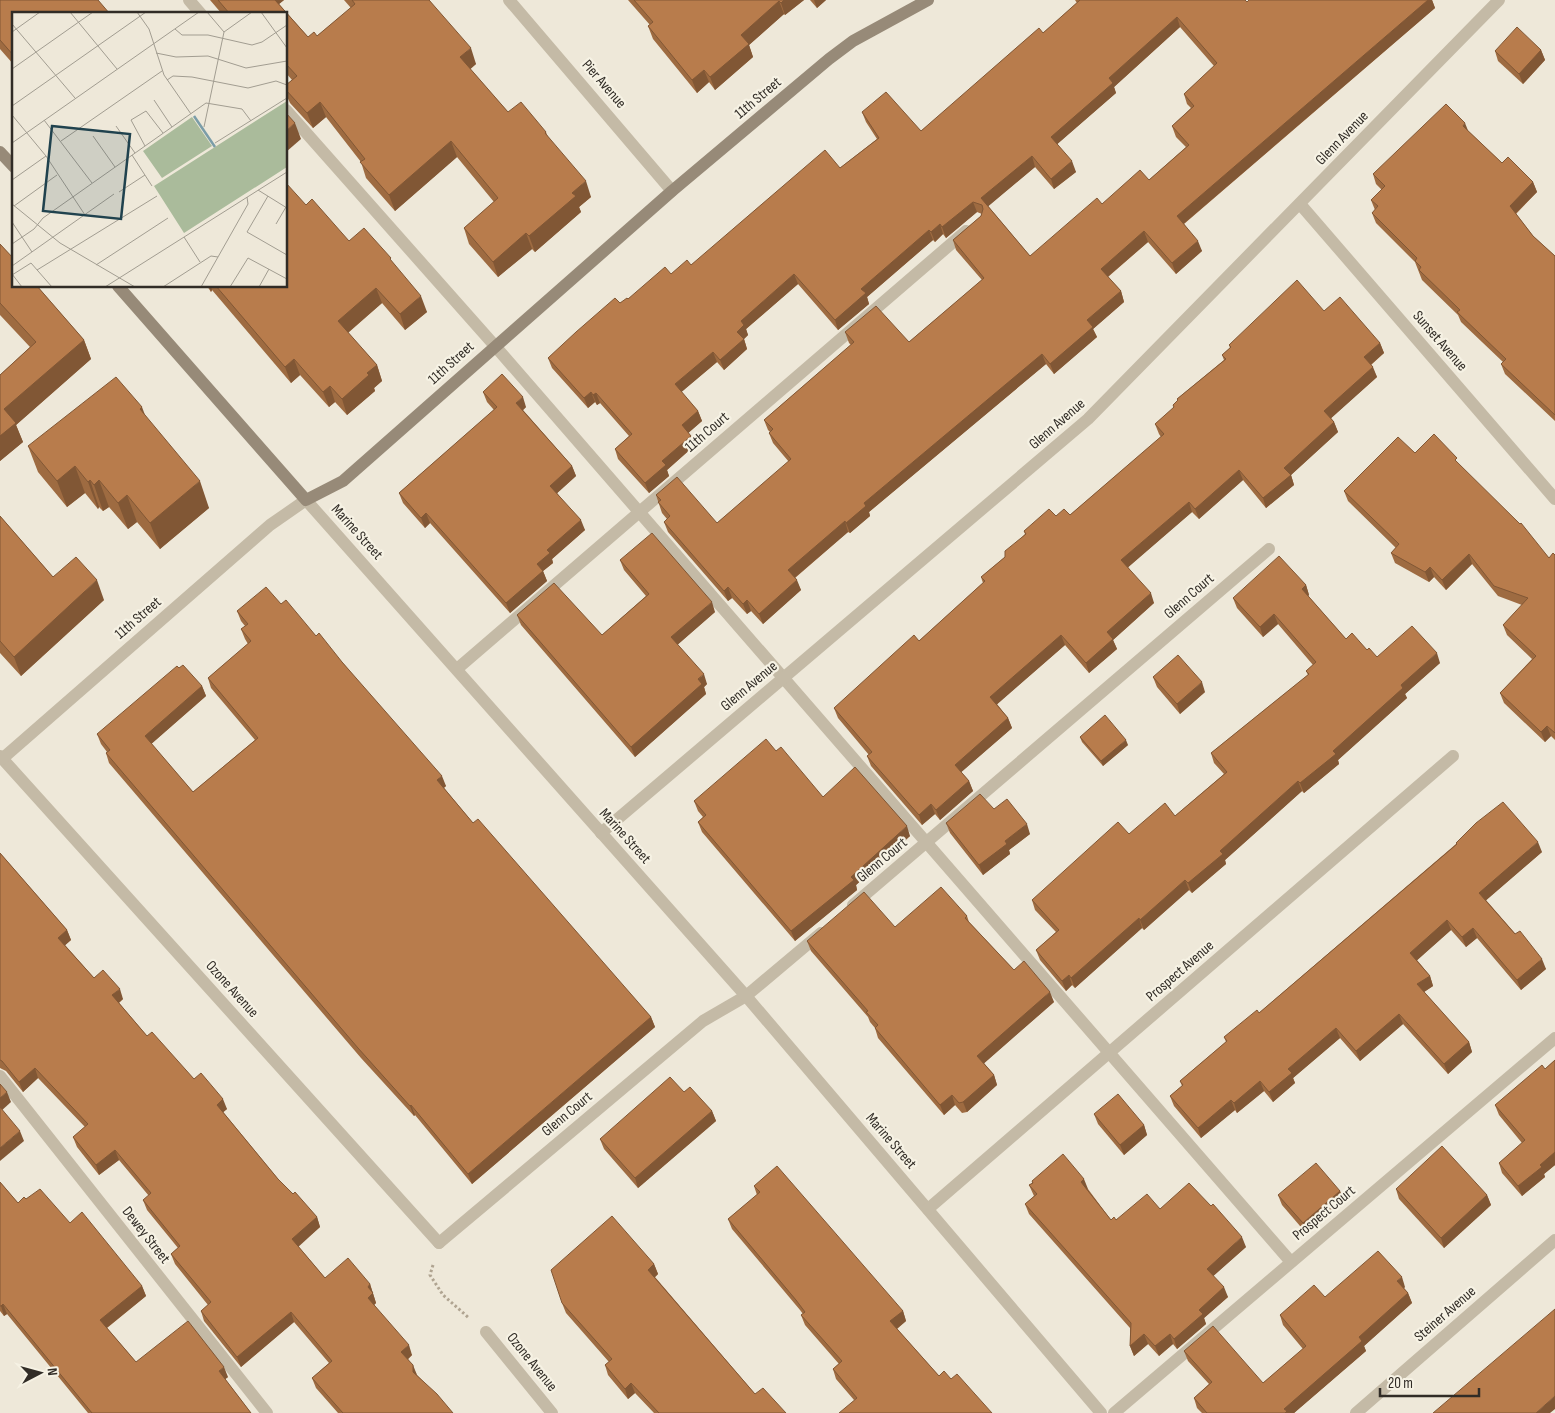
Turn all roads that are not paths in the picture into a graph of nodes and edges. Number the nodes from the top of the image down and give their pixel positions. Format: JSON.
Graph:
{"nodes":[{"id":1,"x":189,"y":0,"type":"edge"},
{"id":2,"x":510,"y":0,"type":"edge"},
{"id":3,"x":928,"y":0,"type":"edge"},
{"id":4,"x":1499,"y":0,"type":"edge"},
{"id":5,"x":199,"y":12,"type":"edge"},
{"id":6,"x":288,"y":112,"type":"edge"},
{"id":7,"x":0,"y":152,"type":"edge"},
{"id":8,"x":12,"y":166,"type":"edge"},
{"id":9,"x":672,"y":190,"type":"junction"},
{"id":10,"x":1300,"y":204,"type":"junction"},
{"id":11,"x":979,"y":220,"type":"edge"},
{"id":12,"x":120,"y":288,"type":"edge"},
{"id":13,"x":495,"y":346,"type":"junction"},
{"id":14,"x":306,"y":500,"type":"junction"},
{"id":15,"x":1555,"y":500,"type":"edge"},
{"id":16,"x":639,"y":512,"type":"junction"},
{"id":17,"x":1269,"y":549,"type":"dead end"},
{"id":18,"x":457,"y":669,"type":"junction"},
{"id":19,"x":784,"y":678,"type":"junction"},
{"id":20,"x":1453,"y":756,"type":"dead end"},
{"id":21,"x":1,"y":758,"type":"edge"},
{"id":22,"x":600,"y":833,"type":"junction"},
{"id":23,"x":928,"y":842,"type":"junction"},
{"id":24,"x":844,"y":913,"type":"edge"},
{"id":25,"x":829,"y":926,"type":"edge"},
{"id":26,"x":746,"y":996,"type":"junction"},
{"id":27,"x":1555,"y":1038,"type":"edge"},
{"id":28,"x":1109,"y":1054,"type":"junction"},
{"id":29,"x":0,"y":1076,"type":"edge"},
{"id":30,"x":928,"y":1209,"type":"junction"},
{"id":31,"x":1555,"y":1240,"type":"edge"},
{"id":32,"x":439,"y":1243,"type":"joint"},
{"id":33,"x":1291,"y":1262,"type":"junction"},
{"id":34,"x":486,"y":1332,"type":"road end"},
{"id":35,"x":267,"y":1413,"type":"edge"},
{"id":36,"x":552,"y":1413,"type":"edge"},
{"id":37,"x":1101,"y":1413,"type":"edge"},
{"id":38,"x":1114,"y":1413,"type":"edge"},
{"id":39,"x":1356,"y":1413,"type":"edge"}],
"edges":[{"from":1,"to":5,"type":"street"},
{"from":2,"to":9,"type":"street","name":"Pier Avenue"},
{"from":3,"to":9,"type":"street","name":"11th Street"},
{"from":4,"to":10,"type":"street","name":"Glenn Avenue"},
{"from":6,"to":13,"type":"street"},
{"from":7,"to":8,"type":"street"},
{"from":9,"to":13,"type":"street","name":"11th Street"},
{"from":10,"to":15,"type":"street","name":"Sunset Avenue"},
{"from":10,"to":19,"type":"street","name":"Glenn Avenue"},
{"from":11,"to":16,"type":"street","name":"11th Court"},
{"from":12,"to":14,"type":"street","name":"Marine Street"},
{"from":13,"to":14,"type":"street","name":"11th Street"},
{"from":13,"to":16,"type":"street"},
{"from":14,"to":18,"type":"street","name":"Marine Street"},
{"from":14,"to":21,"type":"street","name":"11th Street"},
{"from":16,"to":18,"type":"street","name":"11th Court"},
{"from":16,"to":19,"type":"street"},
{"from":17,"to":23,"type":"street","name":"Glenn Court"},
{"from":18,"to":22,"type":"street","name":"Marine Street"},
{"from":19,"to":22,"type":"street","name":"Glenn Avenue"},
{"from":19,"to":23,"type":"street"},
{"from":20,"to":28,"type":"street","name":"Prospect Avenue"},
{"from":21,"to":32,"type":"street","name":"Ozone Avenue"},
{"from":22,"to":26,"type":"street","name":"Marine Street"},
{"from":23,"to":24,"type":"street","name":"Glenn Court"},
{"from":23,"to":28,"type":"street"},
{"from":25,"to":26,"type":"street","name":"Glenn Court"},
{"from":26,"to":30,"type":"street","name":"Marine Street"},
{"from":26,"to":32,"type":"street","name":"Glenn Court"},
{"from":27,"to":33,"type":"street","name":"Prospect Court"},
{"from":28,"to":30,"type":"street","name":"Prospect Avenue"},
{"from":28,"to":33,"type":"street"},
{"from":29,"to":35,"type":"street","name":"Dewey Street"},
{"from":30,"to":37,"type":"street","name":"Marine Street"},
{"from":31,"to":39,"type":"street","name":"Steiner Avenue"},
{"from":33,"to":38,"type":"street","name":"Prospect Court"},
{"from":34,"to":36,"type":"street","name":"Ozone Avenue"}]}
